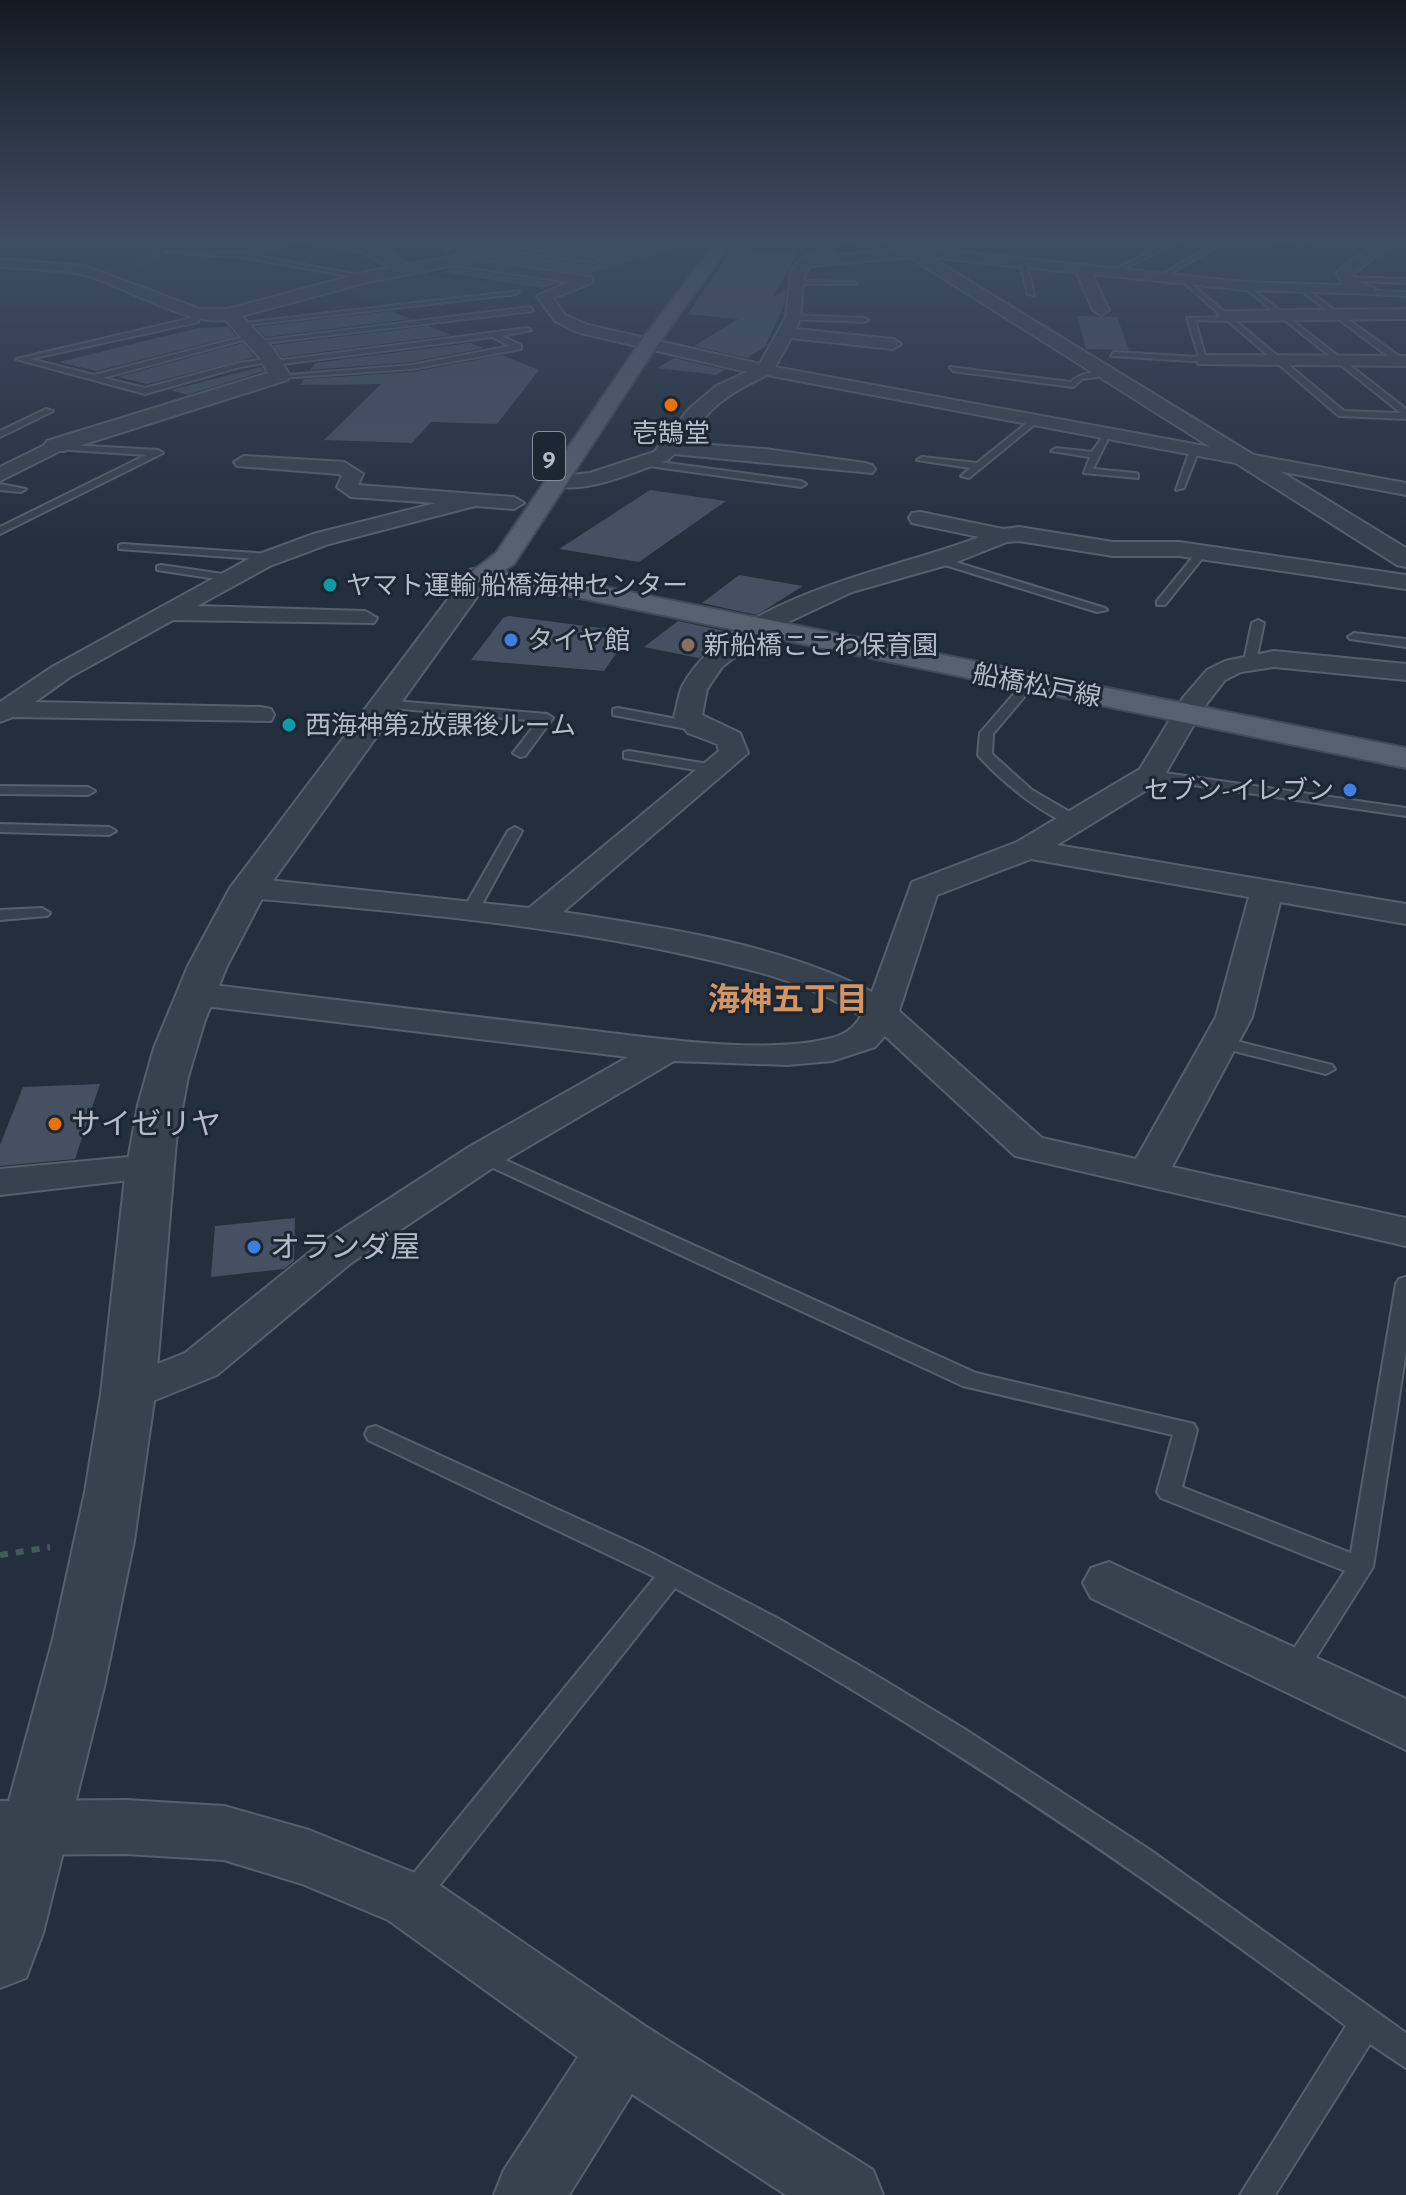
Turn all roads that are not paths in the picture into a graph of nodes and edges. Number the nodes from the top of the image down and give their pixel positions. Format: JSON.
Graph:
{"nodes":[{"id":1,"x":116,"y":339,"type":"edge"},
{"id":2,"x":211,"y":339,"type":"edge"},
{"id":3,"x":252,"y":339,"type":"edge"},
{"id":4,"x":464,"y":339,"type":"edge"},
{"id":5,"x":503,"y":339,"type":"edge"},
{"id":6,"x":639,"y":339,"type":"edge"},
{"id":7,"x":779,"y":339,"type":"edge"},
{"id":8,"x":851,"y":339,"type":"edge"},
{"id":9,"x":1054,"y":339,"type":"edge"},
{"id":10,"x":1198,"y":339,"type":"edge"},
{"id":11,"x":1254,"y":339,"type":"edge"},
{"id":12,"x":1315,"y":339,"type":"edge"},
{"id":13,"x":1373,"y":339,"type":"edge"},
{"id":14,"x":642,"y":340,"type":"junction"},
{"id":15,"x":893,"y":344,"type":"dead end"},
{"id":16,"x":1114,"y":354,"type":"dead end"},
{"id":17,"x":1204,"y":360,"type":"junction"},
{"id":18,"x":1403,"y":361,"type":"edge"},
{"id":19,"x":1345,"y":362,"type":"junction"},
{"id":20,"x":1282,"y":363,"type":"junction"},
{"id":21,"x":275,"y":367,"type":"junction"},
{"id":22,"x":953,"y":369,"type":"dead end"},
{"id":23,"x":765,"y":370,"type":"junction"},
{"id":24,"x":1108,"y":375,"type":"junction"},
{"id":25,"x":95,"y":377,"type":"junction"},
{"id":26,"x":49,"y":411,"type":"dead end"},
{"id":27,"x":1406,"y":415,"type":"edge"},
{"id":28,"x":1036,"y":420,"type":"junction"},
{"id":29,"x":1106,"y":435,"type":"junction"},
{"id":30,"x":0,"y":437,"type":"edge"},
{"id":31,"x":55,"y":446,"type":"junction"},
{"id":32,"x":671,"y":448,"type":"junction"},
{"id":33,"x":1056,"y":451,"type":"dead end"},
{"id":34,"x":1193,"y":452,"type":"junction"},
{"id":35,"x":1095,"y":455,"type":"junction"},
{"id":36,"x":922,"y":460,"type":"dead end"},
{"id":37,"x":1244,"y":460,"type":"junction"},
{"id":38,"x":244,"y":462,"type":"dead end"},
{"id":39,"x":645,"y":463,"type":"junction"},
{"id":40,"x":979,"y":466,"type":"junction"},
{"id":41,"x":865,"y":469,"type":"dead end"},
{"id":42,"x":0,"y":475,"type":"edge"},
{"id":43,"x":966,"y":476,"type":"dead end"},
{"id":44,"x":1135,"y":476,"type":"dead end"},
{"id":45,"x":556,"y":481,"type":"junction"},
{"id":46,"x":801,"y":484,"type":"dead end"},
{"id":47,"x":0,"y":487,"type":"edge"},
{"id":48,"x":1179,"y":488,"type":"dead end"},
{"id":49,"x":21,"y":489,"type":"dead end"},
{"id":50,"x":1406,"y":489,"type":"edge"},
{"id":51,"x":471,"y":501,"type":"junction"},
{"id":52,"x":514,"y":503,"type":"junction"},
{"id":53,"x":920,"y":518,"type":"dead end"},
{"id":54,"x":499,"y":524,"type":"dead end"},
{"id":55,"x":0,"y":531,"type":"edge"},
{"id":56,"x":1003,"y":536,"type":"junction"},
{"id":57,"x":123,"y":547,"type":"dead end"},
{"id":58,"x":916,"y":547,"type":"dead end"},
{"id":59,"x":1200,"y":555,"type":"junction"},
{"id":60,"x":270,"y":557,"type":"junction"},
{"id":61,"x":943,"y":559,"type":"junction"},
{"id":62,"x":1406,"y":559,"type":"edge"},
{"id":63,"x":481,"y":561,"type":"junction"},
{"id":64,"x":161,"y":568,"type":"dead end"},
{"id":65,"x":230,"y":578,"type":"junction"},
{"id":66,"x":1406,"y":582,"type":"edge"},
{"id":67,"x":1161,"y":603,"type":"dead end"},
{"id":68,"x":1101,"y":610,"type":"dead end"},
{"id":69,"x":172,"y":613,"type":"junction"},
{"id":70,"x":365,"y":618,"type":"dead end"},
{"id":71,"x":1258,"y":623,"type":"dead end"},
{"id":72,"x":756,"y":628,"type":"junction"},
{"id":73,"x":1354,"y":637,"type":"dead end"},
{"id":74,"x":1406,"y":643,"type":"edge"},
{"id":75,"x":1250,"y":661,"type":"junction"},
{"id":76,"x":1406,"y":672,"type":"edge"},
{"id":77,"x":1029,"y":684,"type":"junction"},
{"id":78,"x":383,"y":704,"type":"junction"},
{"id":79,"x":4,"y":712,"type":"edge"},
{"id":80,"x":618,"y":712,"type":"dead end"},
{"id":81,"x":1185,"y":714,"type":"junction"},
{"id":82,"x":261,"y":715,"type":"dead end"},
{"id":83,"x":698,"y":727,"type":"junction"},
{"id":84,"x":520,"y":753,"type":"dead end"},
{"id":85,"x":629,"y":755,"type":"dead end"},
{"id":86,"x":1406,"y":758,"type":"edge"},
{"id":87,"x":714,"y":769,"type":"junction"},
{"id":88,"x":1151,"y":775,"type":"junction"},
{"id":89,"x":0,"y":790,"type":"edge"},
{"id":90,"x":88,"y":791,"type":"dead end"},
{"id":91,"x":1406,"y":812,"type":"edge"},
{"id":92,"x":1075,"y":821,"type":"junction"},
{"id":93,"x":0,"y":828,"type":"edge"},
{"id":94,"x":109,"y":831,"type":"dead end"},
{"id":95,"x":515,"y":831,"type":"dead end"},
{"id":96,"x":1028,"y":849,"type":"junction"},
{"id":97,"x":249,"y":888,"type":"junction"},
{"id":98,"x":1267,"y":890,"type":"junction"},
{"id":99,"x":472,"y":908,"type":"junction"},
{"id":100,"x":42,"y":913,"type":"dead end"},
{"id":101,"x":1406,"y":914,"type":"edge"},
{"id":102,"x":0,"y":915,"type":"edge"},
{"id":103,"x":538,"y":917,"type":"junction"},
{"id":104,"x":196,"y":994,"type":"junction"},
{"id":105,"x":882,"y":1014,"type":"junction"},
{"id":106,"x":1220,"y":1042,"type":"junction"},
{"id":107,"x":667,"y":1050,"type":"junction"},
{"id":108,"x":1326,"y":1069,"type":"dead end"},
{"id":109,"x":483,"y":1156,"type":"junction"},
{"id":110,"x":150,"y":1167,"type":"junction"},
{"id":111,"x":1148,"y":1174,"type":"junction"},
{"id":112,"x":0,"y":1182,"type":"edge"},
{"id":113,"x":1406,"y":1232,"type":"edge"},
{"id":114,"x":1406,"y":1284,"type":"edge"},
{"id":115,"x":128,"y":1394,"type":"junction"},
{"id":116,"x":376,"y":1434,"type":"dead end"},
{"id":117,"x":1361,"y":1567,"type":"junction"},
{"id":118,"x":672,"y":1574,"type":"junction"},
{"id":119,"x":1109,"y":1583,"type":"dead end"},
{"id":120,"x":1292,"y":1673,"type":"junction"},
{"id":121,"x":1406,"y":1726,"type":"edge"},
{"id":122,"x":18,"y":1828,"type":"edge"},
{"id":123,"x":410,"y":1900,"type":"junction"},
{"id":124,"x":0,"y":1953,"type":"edge"},
{"id":125,"x":1366,"y":2022,"type":"junction"},
{"id":126,"x":622,"y":2049,"type":"junction"},
{"id":127,"x":1406,"y":2052,"type":"edge"},
{"id":128,"x":529,"y":2195,"type":"edge"},
{"id":129,"x":848,"y":2195,"type":"edge"},
{"id":130,"x":1256,"y":2195,"type":"edge"}],
"edges":[{"from":1,"to":25,"type":"lane"},
{"from":2,"to":25,"type":"lane"},
{"from":3,"to":21,"type":"street"},
{"from":4,"to":21,"type":"lane"},
{"from":5,"to":21,"type":"lane"},
{"from":6,"to":14,"type":"street"},
{"from":7,"to":23,"type":"street"},
{"from":8,"to":15,"type":"street"},
{"from":9,"to":24,"type":"street"},
{"from":10,"to":17,"type":"lane"},
{"from":11,"to":20,"type":"lane"},
{"from":12,"to":19,"type":"lane"},
{"from":13,"to":18,"type":"lane"},
{"from":14,"to":23,"type":"street"},
{"from":14,"to":45,"type":"main road","number":"9"},
{"from":14,"to":52,"type":"main road","number":"9"},
{"from":16,"to":17,"type":"lane"},
{"from":17,"to":20,"type":"street"},
{"from":18,"to":19,"type":"street"},
{"from":19,"to":20,"type":"street"},
{"from":19,"to":27,"type":"lane"},
{"from":20,"to":27,"type":"lane"},
{"from":21,"to":25,"type":"lane"},
{"from":21,"to":31,"type":"street"},
{"from":22,"to":24,"type":"lane"},
{"from":23,"to":28,"type":"street"},
{"from":23,"to":32,"type":"street"},
{"from":24,"to":37,"type":"street"},
{"from":26,"to":30,"type":"lane"},
{"from":28,"to":29,"type":"street"},
{"from":28,"to":40,"type":"lane"},
{"from":29,"to":34,"type":"street"},
{"from":29,"to":35,"type":"lane"},
{"from":30,"to":31,"type":"street"},
{"from":31,"to":42,"type":"street"},
{"from":31,"to":55,"type":"lane"},
{"from":32,"to":39,"type":"street"},
{"from":32,"to":41,"type":"street"},
{"from":33,"to":35,"type":"lane"},
{"from":34,"to":37,"type":"street"},
{"from":34,"to":48,"type":"lane"},
{"from":35,"to":44,"type":"lane"},
{"from":36,"to":40,"type":"lane"},
{"from":37,"to":50,"type":"street"},
{"from":37,"to":62,"type":"street"},
{"from":38,"to":51,"type":"street"},
{"from":39,"to":45,"type":"street"},
{"from":39,"to":46,"type":"lane"},
{"from":40,"to":43,"type":"lane"},
{"from":45,"to":63,"type":"main road","number":"9"},
{"from":47,"to":49,"type":"lane"},
{"from":51,"to":52,"type":"street"},
{"from":51,"to":60,"type":"street"},
{"from":52,"to":54,"type":"main road","number":"9"},
{"from":53,"to":56,"type":"street"},
{"from":56,"to":59,"type":"street"},
{"from":56,"to":61,"type":"street"},
{"from":57,"to":60,"type":"lane"},
{"from":58,"to":61,"type":"street"},
{"from":59,"to":66,"type":"street"},
{"from":59,"to":67,"type":"lane"},
{"from":60,"to":65,"type":"street"},
{"from":61,"to":68,"type":"lane"},
{"from":61,"to":72,"type":"street"},
{"from":63,"to":72,"type":"main road","name":"船橋松戸線"},
{"from":63,"to":78,"type":"street"},
{"from":64,"to":65,"type":"lane"},
{"from":65,"to":69,"type":"street"},
{"from":69,"to":70,"type":"street"},
{"from":69,"to":79,"type":"street"},
{"from":71,"to":75,"type":"lane"},
{"from":72,"to":77,"type":"main road","name":"船橋松戸線"},
{"from":72,"to":83,"type":"street"},
{"from":73,"to":74,"type":"lane"},
{"from":75,"to":76,"type":"street"},
{"from":75,"to":81,"type":"street"},
{"from":77,"to":81,"type":"main road","name":"船橋松戸線"},
{"from":77,"to":92,"type":"lane"},
{"from":78,"to":84,"type":"lane"},
{"from":78,"to":97,"type":"street"},
{"from":79,"to":82,"type":"street"},
{"from":80,"to":83,"type":"lane"},
{"from":81,"to":86,"type":"main road","name":"船橋松戸線"},
{"from":81,"to":88,"type":"street"},
{"from":83,"to":87,"type":"street"},
{"from":85,"to":87,"type":"lane"},
{"from":87,"to":103,"type":"street"},
{"from":88,"to":91,"type":"lane"},
{"from":88,"to":92,"type":"street"},
{"from":89,"to":90,"type":"lane"},
{"from":92,"to":96,"type":"street"},
{"from":93,"to":94,"type":"lane"},
{"from":95,"to":99,"type":"lane"},
{"from":96,"to":98,"type":"street"},
{"from":96,"to":105,"type":"street"},
{"from":97,"to":99,"type":"street"},
{"from":97,"to":104,"type":"street"},
{"from":98,"to":101,"type":"street"},
{"from":98,"to":106,"type":"street"},
{"from":99,"to":103,"type":"street"},
{"from":100,"to":102,"type":"lane"},
{"from":103,"to":105,"type":"street"},
{"from":104,"to":107,"type":"street"},
{"from":104,"to":110,"type":"street"},
{"from":105,"to":107,"type":"street"},
{"from":105,"to":111,"type":"street"},
{"from":106,"to":108,"type":"lane"},
{"from":106,"to":111,"type":"street"},
{"from":107,"to":109,"type":"street"},
{"from":109,"to":115,"type":"street"},
{"from":109,"to":117,"type":"lane"},
{"from":110,"to":112,"type":"street"},
{"from":110,"to":115,"type":"street"},
{"from":111,"to":113,"type":"street"},
{"from":114,"to":117,"type":"lane"},
{"from":115,"to":122,"type":"street"},
{"from":116,"to":118,"type":"lane"},
{"from":117,"to":120,"type":"lane"},
{"from":118,"to":123,"type":"lane"},
{"from":118,"to":125,"type":"lane"},
{"from":119,"to":120,"type":"street"},
{"from":120,"to":121,"type":"street"},
{"from":122,"to":123,"type":"street"},
{"from":122,"to":124,"type":"street"},
{"from":123,"to":126,"type":"street"},
{"from":125,"to":127,"type":"lane"},
{"from":125,"to":130,"type":"lane"},
{"from":126,"to":128,"type":"street"},
{"from":126,"to":129,"type":"street"}]}
